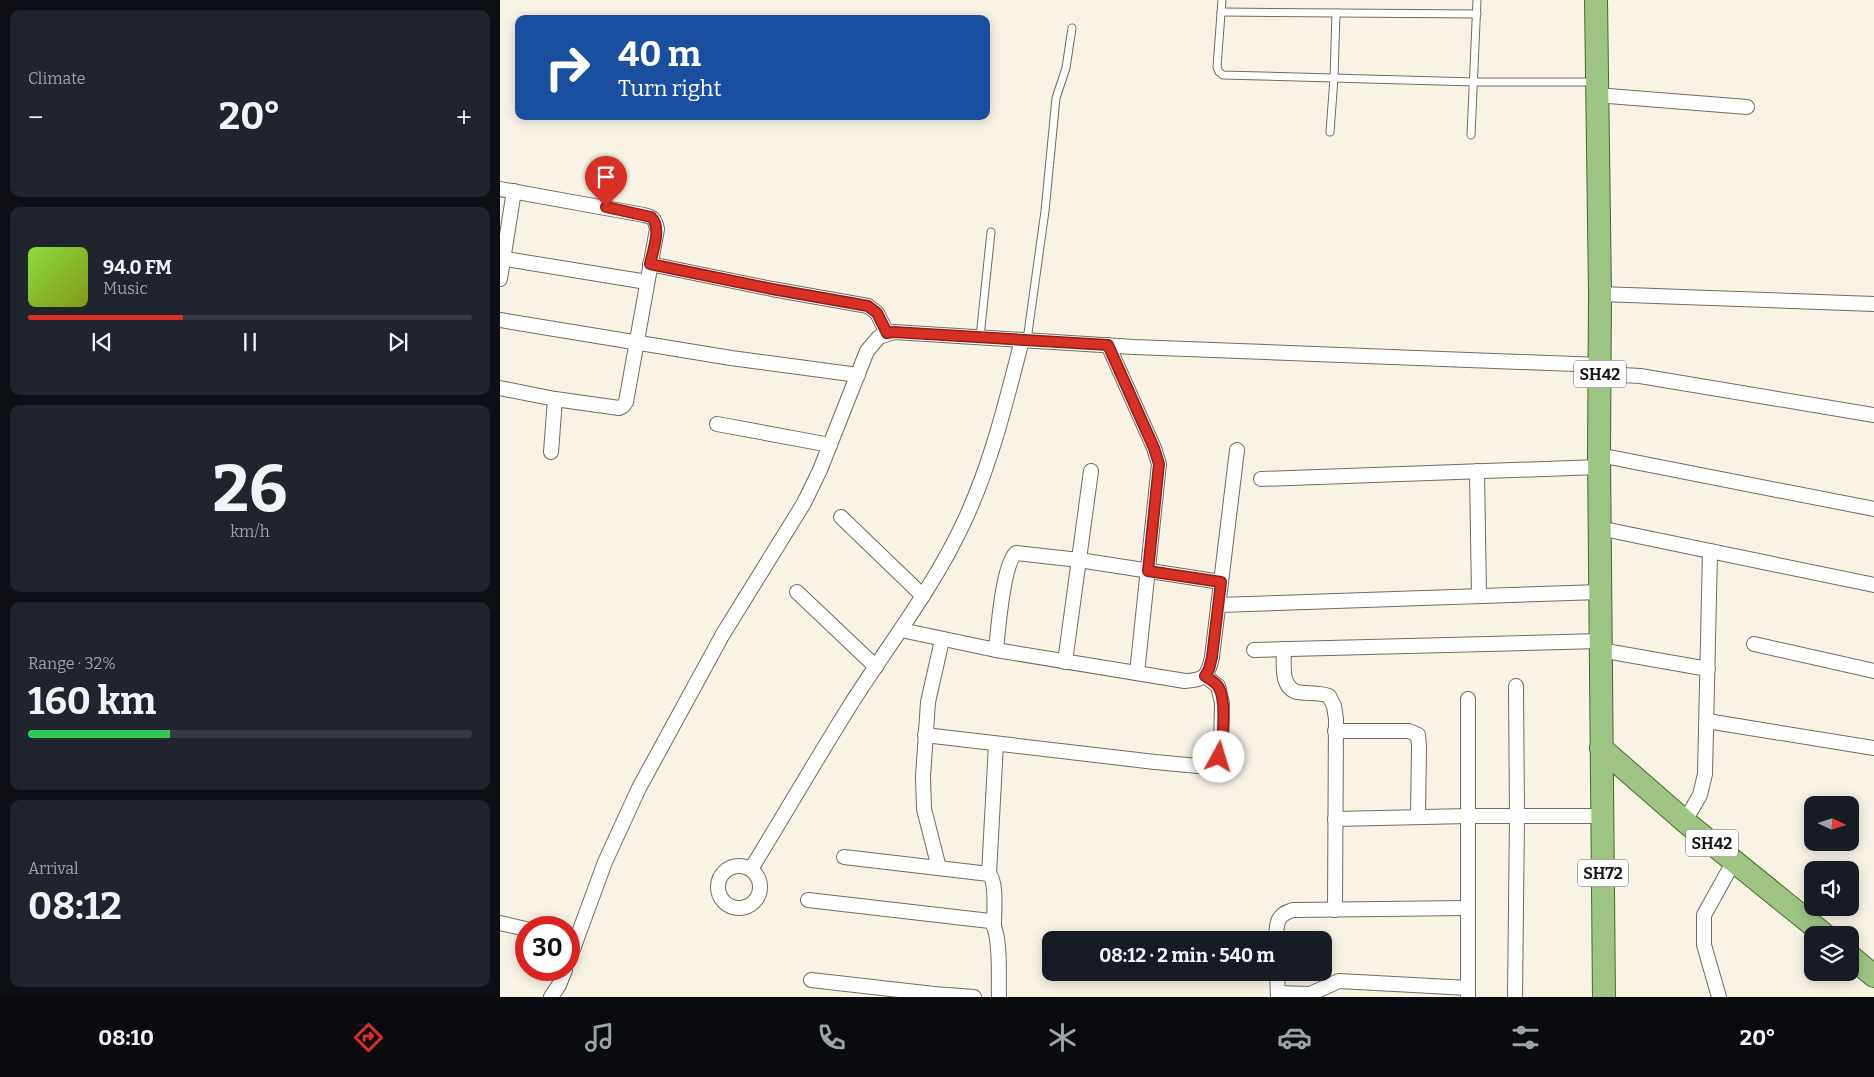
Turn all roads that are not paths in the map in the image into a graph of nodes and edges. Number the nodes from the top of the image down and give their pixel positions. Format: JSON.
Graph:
{"nodes":[{"id":1,"x":1222,"y":0,"type":"edge"},
{"id":2,"x":1477,"y":0,"type":"edge"},
{"id":3,"x":1596,"y":0,"type":"edge"},
{"id":4,"x":1221,"y":12,"type":"junction"},
{"id":5,"x":1336,"y":13,"type":"junction"},
{"id":6,"x":1477,"y":14,"type":"junction"},
{"id":7,"x":1072,"y":28,"type":"dead end"},
{"id":8,"x":1334,"y":78,"type":"junction"},
{"id":9,"x":1475,"y":82,"type":"junction"},
{"id":10,"x":1596,"y":89,"type":"junction"},
{"id":11,"x":1747,"y":107,"type":"dead end"},
{"id":12,"x":1330,"y":132,"type":"dead end"},
{"id":13,"x":1471,"y":135,"type":"dead end"},
{"id":14,"x":507,"y":190,"type":"edge"},
{"id":15,"x":990,"y":232,"type":"dead end"},
{"id":16,"x":502,"y":258,"type":"edge"},
{"id":17,"x":650,"y":264,"type":"junction"},
{"id":18,"x":500,"y":279,"type":"edge"},
{"id":19,"x":647,"y":282,"type":"junction"},
{"id":20,"x":1600,"y":294,"type":"junction"},
{"id":21,"x":1874,"y":304,"type":"edge"},
{"id":22,"x":500,"y":320,"type":"edge"},
{"id":23,"x":887,"y":333,"type":"junction"},
{"id":24,"x":980,"y":337,"type":"junction"},
{"id":25,"x":1025,"y":340,"type":"junction"},
{"id":26,"x":636,"y":343,"type":"junction"},
{"id":27,"x":1108,"y":345,"type":"junction"},
{"id":28,"x":1600,"y":374,"type":"junction"},
{"id":29,"x":858,"y":375,"type":"junction"},
{"id":30,"x":500,"y":388,"type":"edge"},
{"id":31,"x":555,"y":399,"type":"junction"},
{"id":32,"x":1874,"y":415,"type":"edge"},
{"id":33,"x":717,"y":424,"type":"dead end"},
{"id":34,"x":830,"y":445,"type":"junction"},
{"id":35,"x":1237,"y":450,"type":"dead end"},
{"id":36,"x":551,"y":452,"type":"dead end"},
{"id":37,"x":1599,"y":461,"type":"junction"},
{"id":38,"x":1091,"y":470,"type":"dead end"},
{"id":39,"x":1477,"y":471,"type":"junction"},
{"id":40,"x":1260,"y":479,"type":"dead end"},
{"id":41,"x":1874,"y":509,"type":"edge"},
{"id":42,"x":841,"y":517,"type":"dead end"},
{"id":43,"x":1599,"y":528,"type":"junction"},
{"id":44,"x":1710,"y":551,"type":"junction"},
{"id":45,"x":1079,"y":560,"type":"junction"},
{"id":46,"x":1148,"y":571,"type":"junction"},
{"id":47,"x":1221,"y":582,"type":"junction"},
{"id":48,"x":1874,"y":585,"type":"edge"},
{"id":49,"x":797,"y":592,"type":"dead end"},
{"id":50,"x":1600,"y":592,"type":"junction"},
{"id":51,"x":923,"y":596,"type":"junction"},
{"id":52,"x":1479,"y":596,"type":"junction"},
{"id":53,"x":1218,"y":605,"type":"junction"},
{"id":54,"x":900,"y":630,"type":"junction"},
{"id":55,"x":942,"y":640,"type":"junction"},
{"id":56,"x":1754,"y":644,"type":"dead end"},
{"id":57,"x":1600,"y":646,"type":"junction"},
{"id":58,"x":1284,"y":649,"type":"junction"},
{"id":59,"x":996,"y":650,"type":"junction"},
{"id":60,"x":1254,"y":650,"type":"dead end"},
{"id":61,"x":1065,"y":662,"type":"junction"},
{"id":62,"x":876,"y":667,"type":"junction"},
{"id":63,"x":1708,"y":668,"type":"junction"},
{"id":64,"x":1874,"y":671,"type":"edge"},
{"id":65,"x":1137,"y":673,"type":"junction"},
{"id":66,"x":1205,"y":676,"type":"junction"},
{"id":67,"x":1516,"y":686,"type":"dead end"},
{"id":68,"x":1468,"y":699,"type":"dead end"},
{"id":69,"x":1707,"y":721,"type":"junction"},
{"id":70,"x":1335,"y":731,"type":"junction"},
{"id":71,"x":925,"y":735,"type":"junction"},
{"id":72,"x":996,"y":744,"type":"junction"},
{"id":73,"x":1601,"y":748,"type":"junction"},
{"id":74,"x":1874,"y":748,"type":"edge"},
{"id":75,"x":1468,"y":816,"type":"junction"},
{"id":76,"x":1517,"y":816,"type":"junction"},
{"id":77,"x":1602,"y":816,"type":"junction"},
{"id":78,"x":1418,"y":817,"type":"junction"},
{"id":79,"x":1335,"y":819,"type":"junction"},
{"id":80,"x":1685,"y":820,"type":"junction"},
{"id":81,"x":844,"y":857,"type":"dead end"},
{"id":82,"x":1734,"y":861,"type":"junction"},
{"id":83,"x":939,"y":868,"type":"junction"},
{"id":84,"x":752,"y":870,"type":"dead end"},
{"id":85,"x":989,"y":874,"type":"junction"},
{"id":86,"x":808,"y":900,"type":"dead end"},
{"id":87,"x":1468,"y":908,"type":"junction"},
{"id":88,"x":1335,"y":910,"type":"junction"},
{"id":89,"x":580,"y":921,"type":"edge"},
{"id":90,"x":500,"y":923,"type":"edge"},
{"id":91,"x":994,"y":924,"type":"junction"},
{"id":92,"x":515,"y":926,"type":"edge"},
{"id":93,"x":1814,"y":926,"type":"edge"},
{"id":94,"x":1277,"y":931,"type":"edge"},
{"id":95,"x":1859,"y":964,"type":"edge"},
{"id":96,"x":1874,"y":976,"type":"edge"},
{"id":97,"x":811,"y":980,"type":"dead end"},
{"id":98,"x":561,"y":981,"type":"edge"},
{"id":99,"x":1277,"y":981,"type":"edge"},
{"id":100,"x":1412,"y":991,"type":"edge"},
{"id":101,"x":1468,"y":992,"type":"edge"},
{"id":102,"x":1318,"y":994,"type":"edge"},
{"id":103,"x":1278,"y":995,"type":"edge"},
{"id":104,"x":551,"y":997,"type":"edge"},
{"id":105,"x":974,"y":997,"type":"edge"},
{"id":106,"x":999,"y":997,"type":"edge"},
{"id":107,"x":1515,"y":997,"type":"edge"},
{"id":108,"x":1604,"y":997,"type":"edge"},
{"id":109,"x":1719,"y":997,"type":"edge"}],
"edges":[{"from":1,"to":4,"type":"lane"},
{"from":2,"to":6,"type":"lane"},
{"from":3,"to":10,"type":"main road","number":"SH42"},
{"from":4,"to":5,"type":"lane"},
{"from":4,"to":8,"type":"lane"},
{"from":5,"to":6,"type":"lane"},
{"from":5,"to":8,"type":"lane"},
{"from":6,"to":9,"type":"lane"},
{"from":7,"to":25,"type":"lane"},
{"from":8,"to":9,"type":"lane"},
{"from":8,"to":12,"type":"lane"},
{"from":9,"to":10,"type":"lane"},
{"from":9,"to":13,"type":"lane"},
{"from":10,"to":11,"type":"street"},
{"from":10,"to":20,"type":"main road","number":"SH42"},
{"from":14,"to":16,"type":"street"},
{"from":14,"to":17,"type":"street"},
{"from":15,"to":24,"type":"lane"},
{"from":16,"to":18,"type":"street"},
{"from":16,"to":19,"type":"street"},
{"from":17,"to":19,"type":"street"},
{"from":17,"to":23,"type":"street"},
{"from":19,"to":26,"type":"street"},
{"from":20,"to":21,"type":"street"},
{"from":20,"to":28,"type":"main road","number":"SH42"},
{"from":22,"to":26,"type":"street"},
{"from":23,"to":24,"type":"street"},
{"from":23,"to":29,"type":"street"},
{"from":24,"to":25,"type":"street"},
{"from":25,"to":27,"type":"street"},
{"from":25,"to":51,"type":"street"},
{"from":26,"to":29,"type":"street"},
{"from":26,"to":31,"type":"street"},
{"from":27,"to":28,"type":"street"},
{"from":27,"to":46,"type":"street"},
{"from":28,"to":32,"type":"street"},
{"from":28,"to":37,"type":"main road","number":"SH42"},
{"from":29,"to":34,"type":"street"},
{"from":30,"to":31,"type":"street"},
{"from":31,"to":36,"type":"street"},
{"from":33,"to":34,"type":"street"},
{"from":34,"to":89,"type":"street"},
{"from":35,"to":47,"type":"street"},
{"from":37,"to":39,"type":"street"},
{"from":37,"to":41,"type":"street"},
{"from":37,"to":43,"type":"main road","number":"SH42"},
{"from":38,"to":45,"type":"street"},
{"from":39,"to":40,"type":"street"},
{"from":39,"to":52,"type":"street"},
{"from":42,"to":51,"type":"street"},
{"from":43,"to":44,"type":"street"},
{"from":43,"to":50,"type":"main road","number":"SH42"},
{"from":44,"to":48,"type":"street"},
{"from":44,"to":63,"type":"street"},
{"from":45,"to":46,"type":"street"},
{"from":45,"to":59,"type":"street"},
{"from":45,"to":61,"type":"street"},
{"from":46,"to":47,"type":"street"},
{"from":46,"to":65,"type":"street"},
{"from":47,"to":53,"type":"street"},
{"from":49,"to":62,"type":"street"},
{"from":50,"to":52,"type":"street"},
{"from":50,"to":57,"type":"main road","number":"SH42"},
{"from":51,"to":54,"type":"street"},
{"from":52,"to":53,"type":"street"},
{"from":53,"to":66,"type":"street"},
{"from":54,"to":55,"type":"street"},
{"from":54,"to":62,"type":"street"},
{"from":55,"to":59,"type":"street"},
{"from":55,"to":71,"type":"street"},
{"from":56,"to":64,"type":"street"},
{"from":57,"to":58,"type":"street"},
{"from":57,"to":63,"type":"street"},
{"from":57,"to":73,"type":"main road","number":"SH42"},
{"from":58,"to":60,"type":"street"},
{"from":58,"to":70,"type":"street"},
{"from":59,"to":61,"type":"street"},
{"from":61,"to":65,"type":"street"},
{"from":62,"to":84,"type":"street"},
{"from":63,"to":69,"type":"street"},
{"from":65,"to":66,"type":"street"},
{"from":66,"to":72,"type":"street"},
{"from":67,"to":76,"type":"street"},
{"from":68,"to":75,"type":"street"},
{"from":69,"to":74,"type":"street"},
{"from":69,"to":80,"type":"street"},
{"from":70,"to":78,"type":"street"},
{"from":70,"to":79,"type":"street"},
{"from":71,"to":72,"type":"street"},
{"from":71,"to":83,"type":"street"},
{"from":72,"to":85,"type":"street"},
{"from":73,"to":77,"type":"main road","number":"SH72"},
{"from":73,"to":80,"type":"main road","number":"SH42"},
{"from":75,"to":76,"type":"street"},
{"from":75,"to":78,"type":"street"},
{"from":75,"to":87,"type":"street"},
{"from":76,"to":77,"type":"street"},
{"from":76,"to":107,"type":"street"},
{"from":77,"to":108,"type":"main road","number":"SH72"},
{"from":78,"to":79,"type":"street"},
{"from":79,"to":88,"type":"street"},
{"from":80,"to":82,"type":"main road","number":"SH42"},
{"from":81,"to":83,"type":"street"},
{"from":82,"to":93,"type":"main road","number":"SH42"},
{"from":82,"to":109,"type":"street"},
{"from":83,"to":85,"type":"street"},
{"from":85,"to":91,"type":"street"},
{"from":86,"to":91,"type":"street"},
{"from":87,"to":88,"type":"street"},
{"from":87,"to":101,"type":"street"},
{"from":88,"to":94,"type":"street"},
{"from":90,"to":92,"type":"street"},
{"from":91,"to":106,"type":"street"},
{"from":95,"to":96,"type":"main road"},
{"from":97,"to":105,"type":"street"},
{"from":98,"to":104,"type":"street"},
{"from":99,"to":103,"type":"street"},
{"from":100,"to":101,"type":"street"},
{"from":100,"to":102,"type":"street"},
{"from":102,"to":103,"type":"street"}]}
